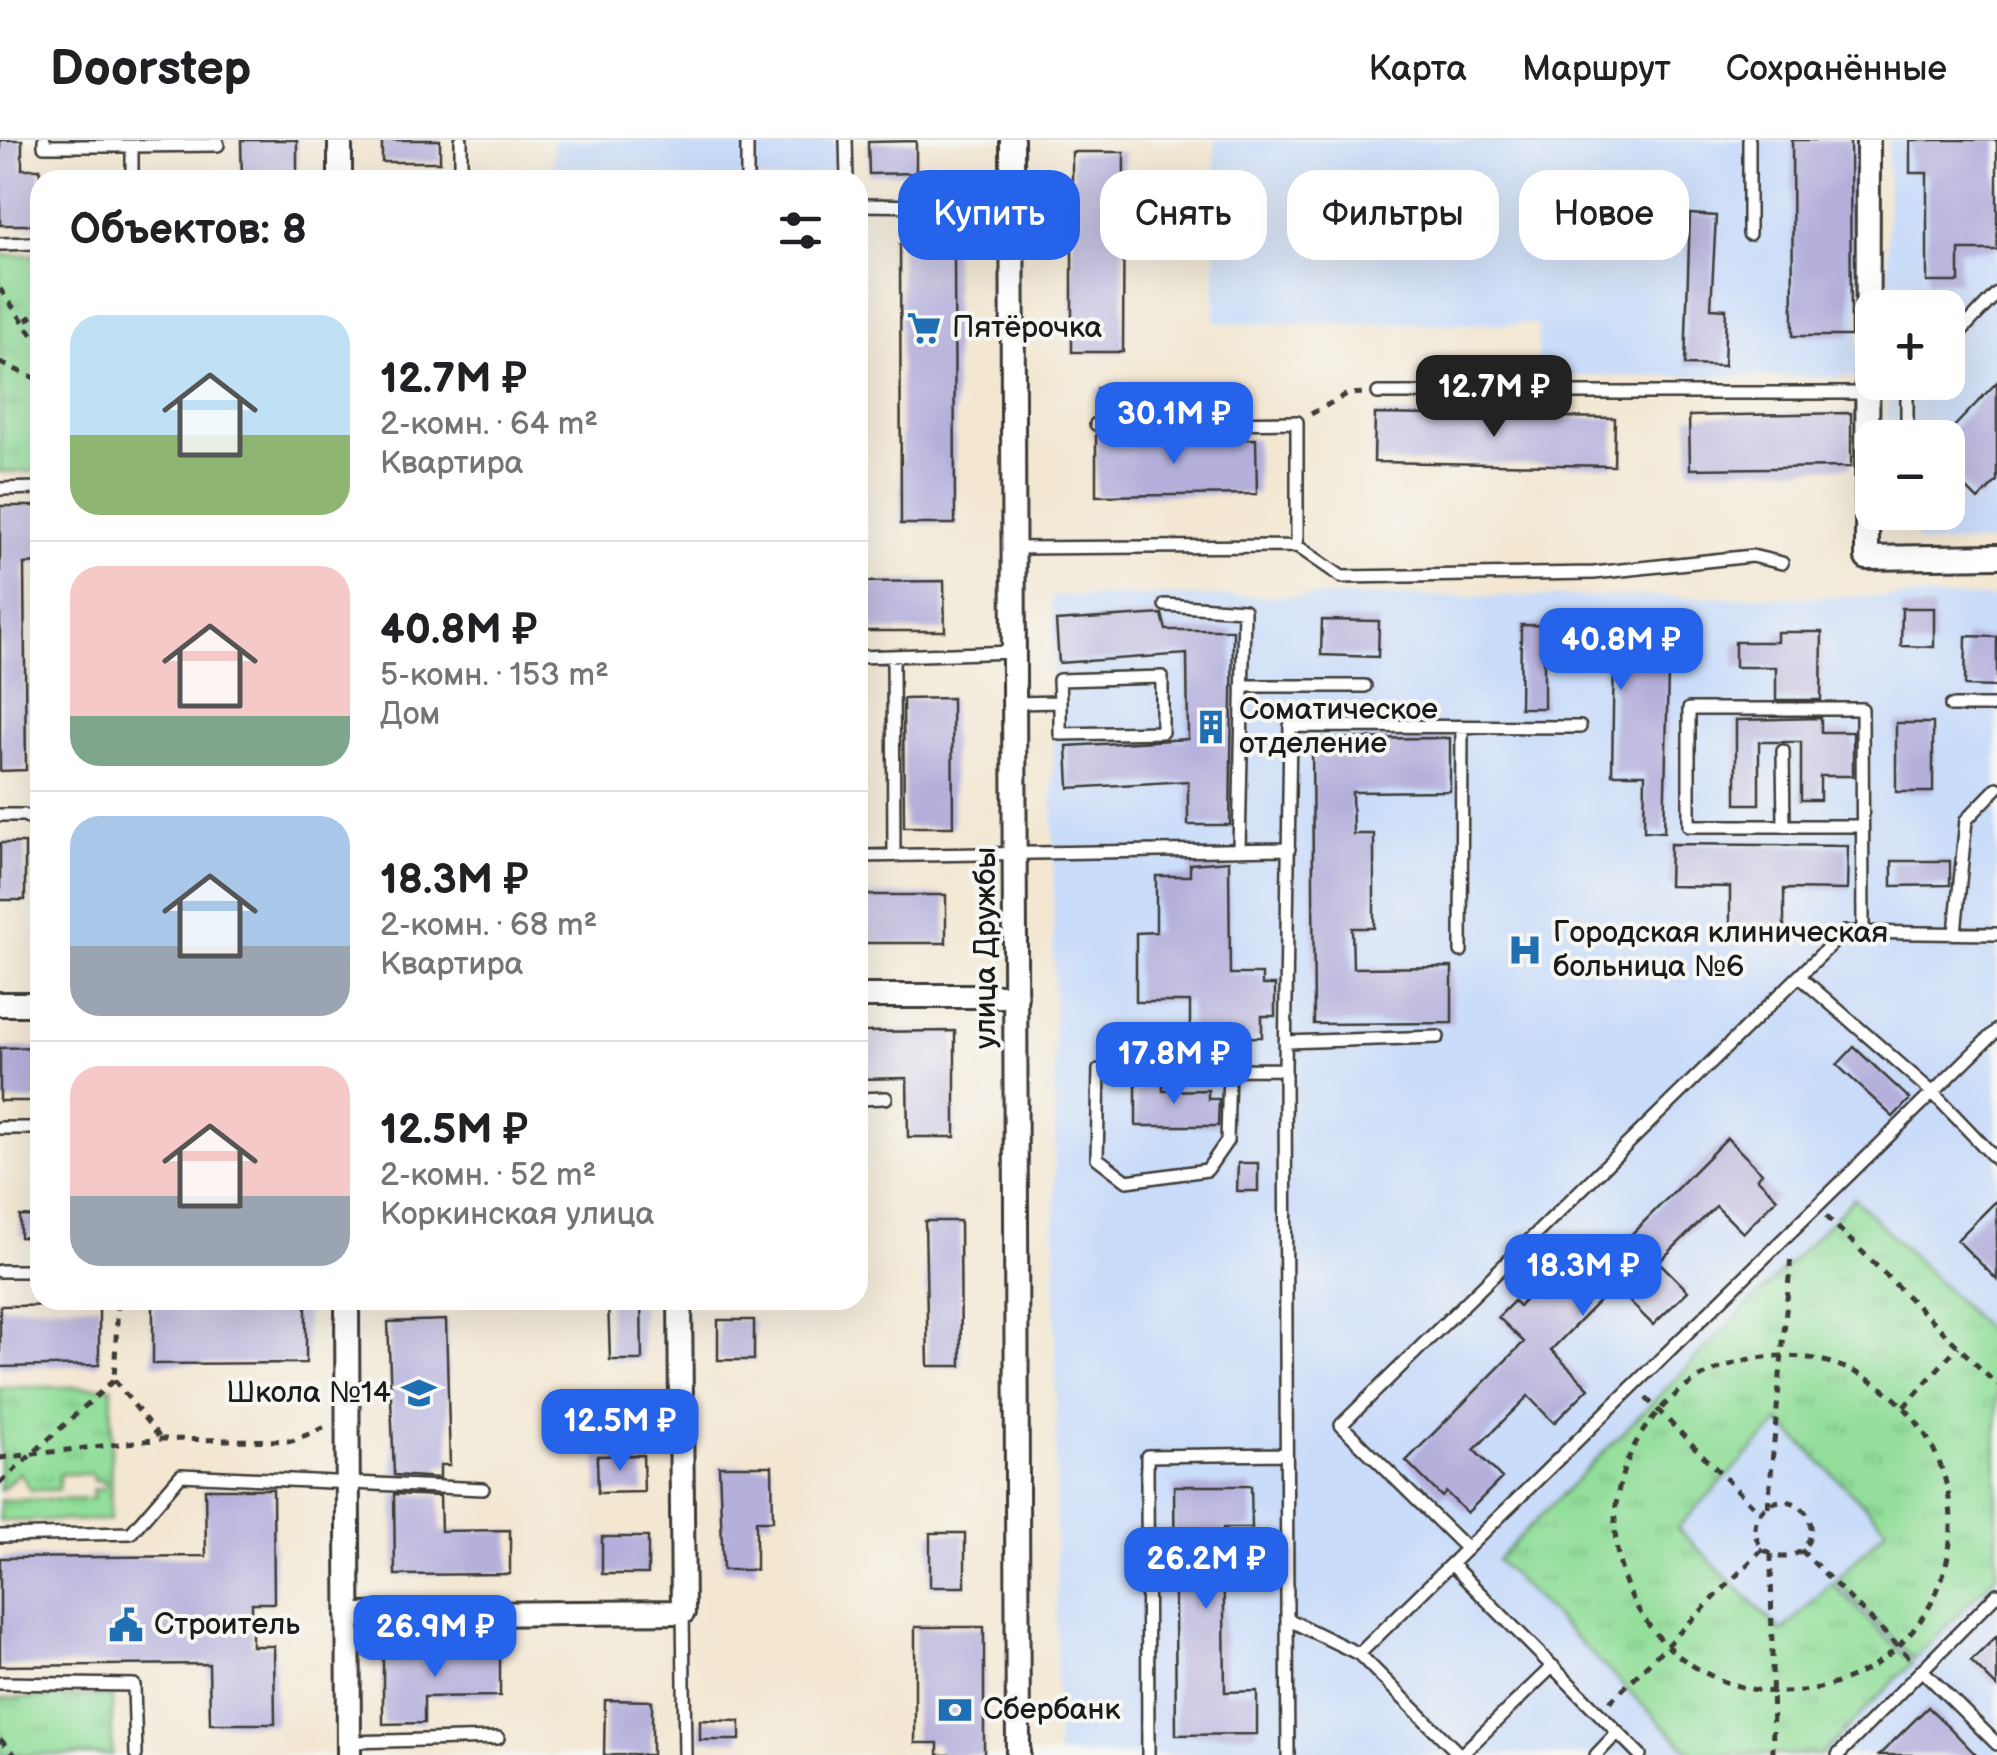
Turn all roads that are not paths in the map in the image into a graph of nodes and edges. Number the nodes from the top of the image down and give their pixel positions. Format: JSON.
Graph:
{"nodes":[{"id":1,"x":44,"y":140,"type":"edge"},
{"id":2,"x":218,"y":140,"type":"edge"},
{"id":3,"x":340,"y":140,"type":"edge"},
{"id":4,"x":461,"y":140,"type":"edge"},
{"id":5,"x":746,"y":140,"type":"edge"},
{"id":6,"x":846,"y":140,"type":"edge"},
{"id":7,"x":1012,"y":140,"type":"edge"},
{"id":8,"x":1749,"y":140,"type":"edge"},
{"id":9,"x":1868,"y":140,"type":"edge"},
{"id":10,"x":132,"y":146,"type":"junction"},
{"id":11,"x":132,"y":170,"type":"edge"},
{"id":12,"x":340,"y":170,"type":"edge"},
{"id":13,"x":461,"y":170,"type":"edge"},
{"id":14,"x":746,"y":170,"type":"edge"},
{"id":15,"x":847,"y":170,"type":"edge"},
{"id":16,"x":1012,"y":170,"type":"edge"},
{"id":17,"x":868,"y":204,"type":"edge"},
{"id":18,"x":898,"y":205,"type":"edge"},
{"id":19,"x":1749,"y":234,"type":"dead end"},
{"id":20,"x":0,"y":244,"type":"edge"},
{"id":21,"x":30,"y":244,"type":"edge"},
{"id":22,"x":1012,"y":260,"type":"edge"},
{"id":23,"x":1869,"y":290,"type":"edge"},
{"id":24,"x":1997,"y":293,"type":"edge"},
{"id":25,"x":1965,"y":327,"type":"edge"},
{"id":26,"x":1378,"y":393,"type":"dead end"},
{"id":27,"x":1855,"y":393,"type":"edge"},
{"id":28,"x":1868,"y":400,"type":"edge"},
{"id":29,"x":1096,"y":424,"type":"dead end"},
{"id":30,"x":0,"y":488,"type":"edge"},
{"id":31,"x":30,"y":488,"type":"edge"},
{"id":32,"x":1297,"y":546,"type":"junction"},
{"id":33,"x":1014,"y":548,"type":"junction"},
{"id":34,"x":1997,"y":556,"type":"edge"},
{"id":35,"x":1782,"y":563,"type":"dead end"},
{"id":36,"x":1165,"y":605,"type":"dead end"},
{"id":37,"x":1015,"y":652,"type":"junction"},
{"id":38,"x":893,"y":656,"type":"junction"},
{"id":39,"x":868,"y":657,"type":"edge"},
{"id":40,"x":1242,"y":686,"type":"junction"},
{"id":41,"x":1365,"y":686,"type":"dead end"},
{"id":42,"x":1060,"y":702,"type":"junction"},
{"id":43,"x":1015,"y":703,"type":"junction"},
{"id":44,"x":1951,"y":706,"type":"dead end"},
{"id":45,"x":1997,"y":706,"type":"edge"},
{"id":46,"x":1462,"y":727,"type":"junction"},
{"id":47,"x":1580,"y":728,"type":"dead end"},
{"id":48,"x":1783,"y":750,"type":"dead end"},
{"id":49,"x":1997,"y":788,"type":"edge"},
{"id":50,"x":0,"y":815,"type":"edge"},
{"id":51,"x":30,"y":818,"type":"edge"},
{"id":52,"x":1784,"y":826,"type":"junction"},
{"id":53,"x":1862,"y":826,"type":"junction"},
{"id":54,"x":1288,"y":849,"type":"junction"},
{"id":55,"x":1239,"y":850,"type":"junction"},
{"id":56,"x":1016,"y":852,"type":"junction"},
{"id":57,"x":894,"y":855,"type":"junction"},
{"id":58,"x":868,"y":856,"type":"edge"},
{"id":59,"x":1863,"y":932,"type":"junction"},
{"id":60,"x":1955,"y":933,"type":"junction"},
{"id":61,"x":1997,"y":934,"type":"edge"},
{"id":62,"x":1461,"y":951,"type":"dead end"},
{"id":63,"x":1799,"y":976,"type":"junction"},
{"id":64,"x":868,"y":996,"type":"edge"},
{"id":65,"x":1016,"y":996,"type":"junction"},
{"id":66,"x":0,"y":1004,"type":"edge"},
{"id":67,"x":30,"y":1004,"type":"edge"},
{"id":68,"x":1997,"y":1030,"type":"edge"},
{"id":69,"x":1438,"y":1037,"type":"dead end"},
{"id":70,"x":1285,"y":1042,"type":"junction"},
{"id":71,"x":1229,"y":1069,"type":"junction"},
{"id":72,"x":1285,"y":1069,"type":"junction"},
{"id":73,"x":1933,"y":1093,"type":"junction"},
{"id":74,"x":886,"y":1098,"type":"dead end"},
{"id":75,"x":868,"y":1099,"type":"edge"},
{"id":76,"x":0,"y":1128,"type":"edge"},
{"id":77,"x":30,"y":1128,"type":"edge"},
{"id":78,"x":1997,"y":1160,"type":"edge"},
{"id":79,"x":0,"y":1271,"type":"edge"},
{"id":80,"x":30,"y":1271,"type":"edge"},
{"id":81,"x":347,"y":1310,"type":"edge"},
{"id":82,"x":680,"y":1310,"type":"edge"},
{"id":83,"x":1285,"y":1454,"type":"junction"},
{"id":84,"x":347,"y":1486,"type":"junction"},
{"id":85,"x":483,"y":1489,"type":"dead end"},
{"id":86,"x":0,"y":1536,"type":"edge"},
{"id":87,"x":1468,"y":1549,"type":"junction"},
{"id":88,"x":1452,"y":1565,"type":"junction"},
{"id":89,"x":1997,"y":1594,"type":"edge"},
{"id":90,"x":683,"y":1612,"type":"junction"},
{"id":91,"x":348,"y":1615,"type":"junction"},
{"id":92,"x":1287,"y":1618,"type":"junction"},
{"id":93,"x":1359,"y":1654,"type":"junction"},
{"id":94,"x":1552,"y":1666,"type":"junction"},
{"id":95,"x":1922,"y":1670,"type":"junction"},
{"id":96,"x":0,"y":1683,"type":"edge"},
{"id":97,"x":1617,"y":1733,"type":"junction"},
{"id":98,"x":498,"y":1738,"type":"dead end"},
{"id":99,"x":1997,"y":1744,"type":"edge"},
{"id":100,"x":349,"y":1749,"type":"edge"},
{"id":101,"x":136,"y":1755,"type":"edge"},
{"id":102,"x":685,"y":1755,"type":"edge"},
{"id":103,"x":1018,"y":1755,"type":"edge"},
{"id":104,"x":1148,"y":1755,"type":"edge"},
{"id":105,"x":1288,"y":1755,"type":"edge"},
{"id":106,"x":1461,"y":1755,"type":"edge"},
{"id":107,"x":1596,"y":1755,"type":"edge"},
{"id":108,"x":1640,"y":1755,"type":"edge"},
{"id":109,"x":1838,"y":1755,"type":"edge"}],
"edges":[{"from":1,"to":10,"type":"lane"},
{"from":2,"to":10,"type":"lane"},
{"from":3,"to":12,"type":"street"},
{"from":4,"to":13,"type":"lane"},
{"from":5,"to":14,"type":"lane"},
{"from":6,"to":15,"type":"lane"},
{"from":7,"to":16,"type":"street","name":"улица Дружбы"},
{"from":8,"to":19,"type":"lane"},
{"from":9,"to":23,"type":"street"},
{"from":10,"to":11,"type":"lane"},
{"from":17,"to":18,"type":"lane"},
{"from":20,"to":21,"type":"lane"},
{"from":22,"to":33,"type":"street","name":"улица Дружбы"},
{"from":24,"to":25,"type":"lane"},
{"from":26,"to":27,"type":"lane"},
{"from":28,"to":34,"type":"street"},
{"from":29,"to":32,"type":"lane"},
{"from":30,"to":31,"type":"lane"},
{"from":32,"to":33,"type":"lane"},
{"from":32,"to":35,"type":"lane"},
{"from":33,"to":37,"type":"street","name":"улица Дружбы"},
{"from":36,"to":40,"type":"lane"},
{"from":37,"to":38,"type":"lane"},
{"from":37,"to":43,"type":"street","name":"улица Дружбы"},
{"from":38,"to":39,"type":"lane"},
{"from":38,"to":57,"type":"lane"},
{"from":40,"to":41,"type":"lane"},
{"from":40,"to":55,"type":"lane"},
{"from":42,"to":42,"type":"lane"},
{"from":42,"to":43,"type":"lane"},
{"from":43,"to":56,"type":"street","name":"улица Дружбы"},
{"from":44,"to":45,"type":"lane"},
{"from":46,"to":47,"type":"lane"},
{"from":46,"to":54,"type":"lane"},
{"from":46,"to":62,"type":"lane"},
{"from":48,"to":52,"type":"lane"},
{"from":49,"to":60,"type":"lane"},
{"from":50,"to":51,"type":"lane"},
{"from":52,"to":53,"type":"lane"},
{"from":52,"to":53,"type":"lane"},
{"from":53,"to":59,"type":"lane"},
{"from":54,"to":55,"type":"lane"},
{"from":54,"to":70,"type":"lane"},
{"from":55,"to":56,"type":"lane"},
{"from":56,"to":57,"type":"lane"},
{"from":56,"to":65,"type":"street","name":"улица Дружбы"},
{"from":57,"to":58,"type":"lane"},
{"from":59,"to":60,"type":"lane"},
{"from":59,"to":63,"type":"lane"},
{"from":60,"to":61,"type":"lane"},
{"from":63,"to":73,"type":"lane"},
{"from":63,"to":87,"type":"lane"},
{"from":64,"to":65,"type":"street"},
{"from":65,"to":103,"type":"street","name":"улица Дружбы"},
{"from":66,"to":67,"type":"street"},
{"from":68,"to":73,"type":"lane"},
{"from":69,"to":70,"type":"lane"},
{"from":70,"to":72,"type":"lane"},
{"from":71,"to":71,"type":"lane"},
{"from":71,"to":72,"type":"lane"},
{"from":72,"to":83,"type":"lane"},
{"from":73,"to":78,"type":"lane"},
{"from":73,"to":87,"type":"lane"},
{"from":74,"to":75,"type":"lane"},
{"from":76,"to":77,"type":"lane"},
{"from":79,"to":80,"type":"lane"},
{"from":81,"to":84,"type":"street"},
{"from":82,"to":90,"type":"street"},
{"from":83,"to":92,"type":"lane"},
{"from":83,"to":104,"type":"lane"},
{"from":84,"to":85,"type":"lane"},
{"from":84,"to":86,"type":"lane"},
{"from":84,"to":91,"type":"street"},
{"from":87,"to":88,"type":"lane"},
{"from":88,"to":93,"type":"lane"},
{"from":88,"to":94,"type":"lane"},
{"from":89,"to":95,"type":"lane"},
{"from":90,"to":91,"type":"street"},
{"from":90,"to":102,"type":"lane"},
{"from":91,"to":100,"type":"street"},
{"from":92,"to":93,"type":"lane"},
{"from":92,"to":105,"type":"lane"},
{"from":93,"to":106,"type":"lane"},
{"from":94,"to":97,"type":"lane"},
{"from":94,"to":106,"type":"lane"},
{"from":95,"to":99,"type":"lane"},
{"from":95,"to":109,"type":"lane"},
{"from":96,"to":101,"type":"lane"},
{"from":97,"to":107,"type":"lane"},
{"from":97,"to":108,"type":"lane"},
{"from":98,"to":100,"type":"lane"}]}
